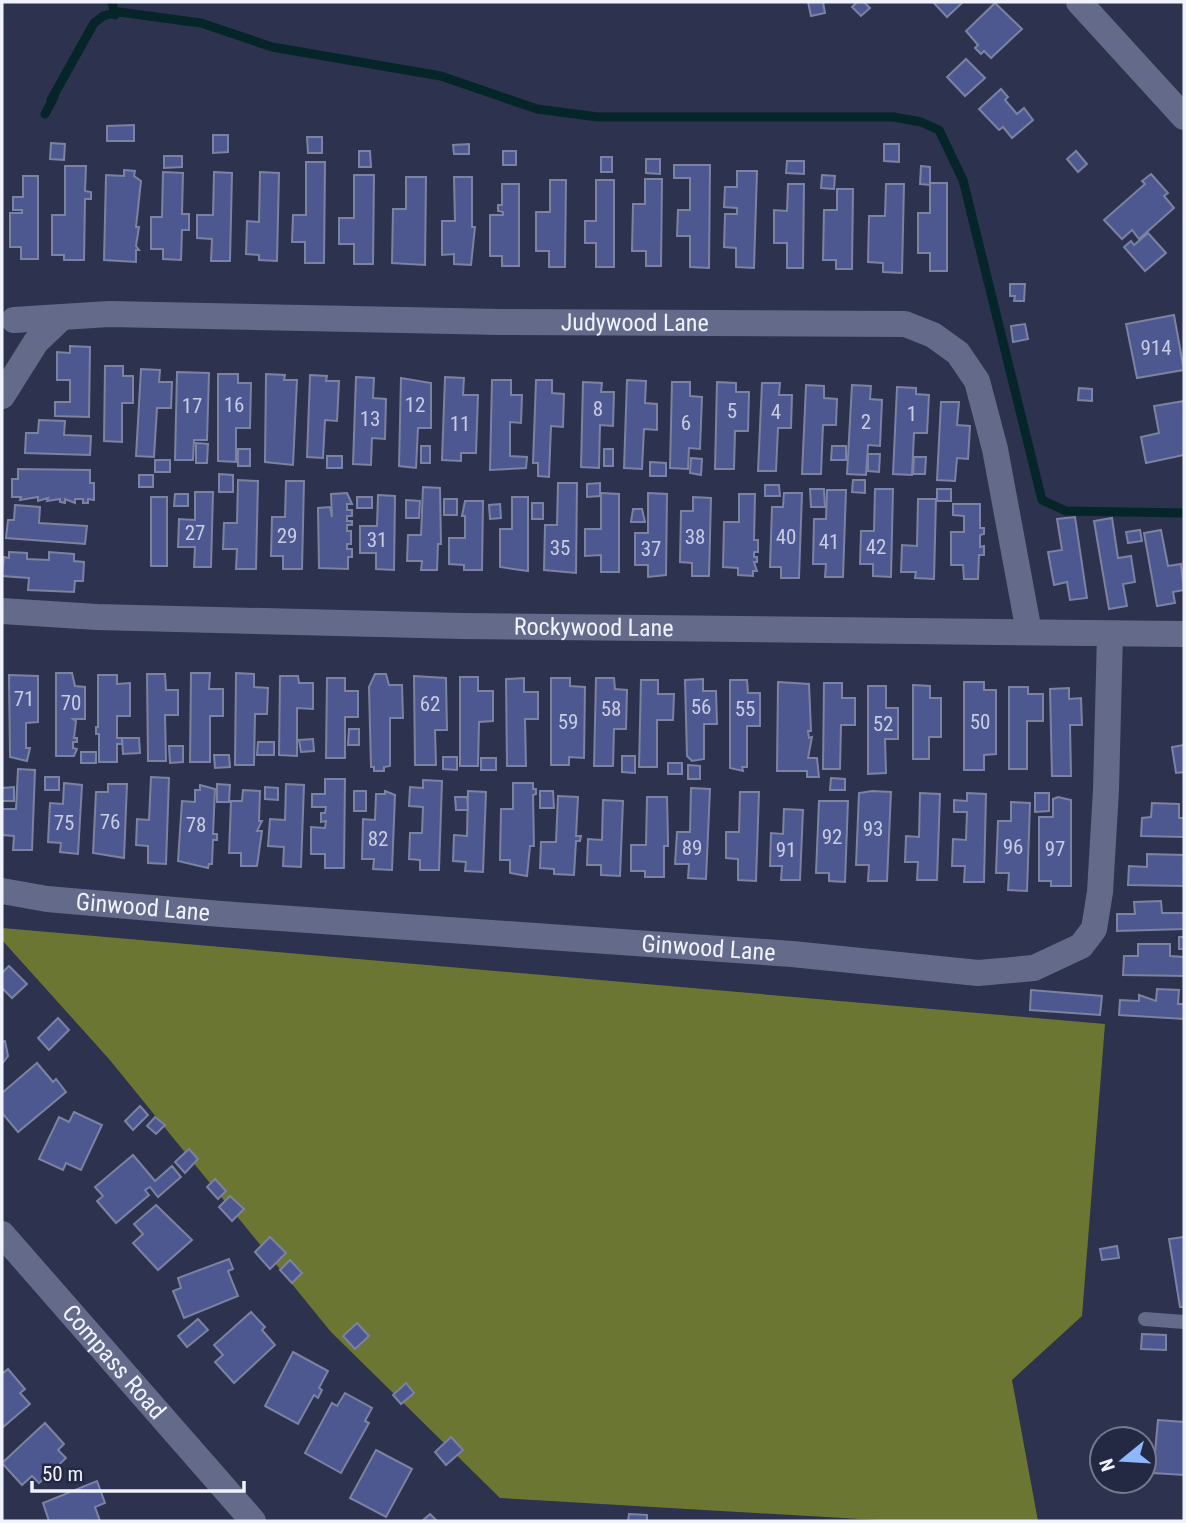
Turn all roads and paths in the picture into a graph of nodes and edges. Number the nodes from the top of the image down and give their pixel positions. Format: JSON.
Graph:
{"nodes":[{"id":1,"x":1079,"y":2,"type":"edge"},
{"id":2,"x":1184,"y":117,"type":"edge"},
{"id":3,"x":60,"y":319,"type":"junction"},
{"id":4,"x":14,"y":320,"type":"dead end"},
{"id":5,"x":2,"y":396,"type":"edge"},
{"id":6,"x":2,"y":611,"type":"edge"},
{"id":7,"x":1029,"y":632,"type":"junction"},
{"id":8,"x":1110,"y":634,"type":"junction"},
{"id":9,"x":1184,"y":634,"type":"edge"},
{"id":10,"x":8,"y":892,"type":"edge"},
{"id":11,"x":2,"y":1234,"type":"edge"},
{"id":12,"x":1144,"y":1319,"type":"dead end"},
{"id":13,"x":1184,"y":1322,"type":"edge"},
{"id":14,"x":253,"y":1521,"type":"edge"}],
"edges":[{"from":1,"to":2,"type":"street"},
{"from":3,"to":4,"type":"street","name":"Judywood Lane"},
{"from":3,"to":5,"type":"street"},
{"from":3,"to":7,"type":"street","name":"Judywood Lane"},
{"from":6,"to":7,"type":"street","name":"Rockywood Lane"},
{"from":7,"to":8,"type":"street","name":"Rockywood Lane"},
{"from":8,"to":9,"type":"street","name":"Rockywood Lane"},
{"from":8,"to":10,"type":"street","name":"Ginwood Lane"},
{"from":11,"to":14,"type":"street","name":"Compass Road"},
{"from":12,"to":13,"type":"lane"}]}
